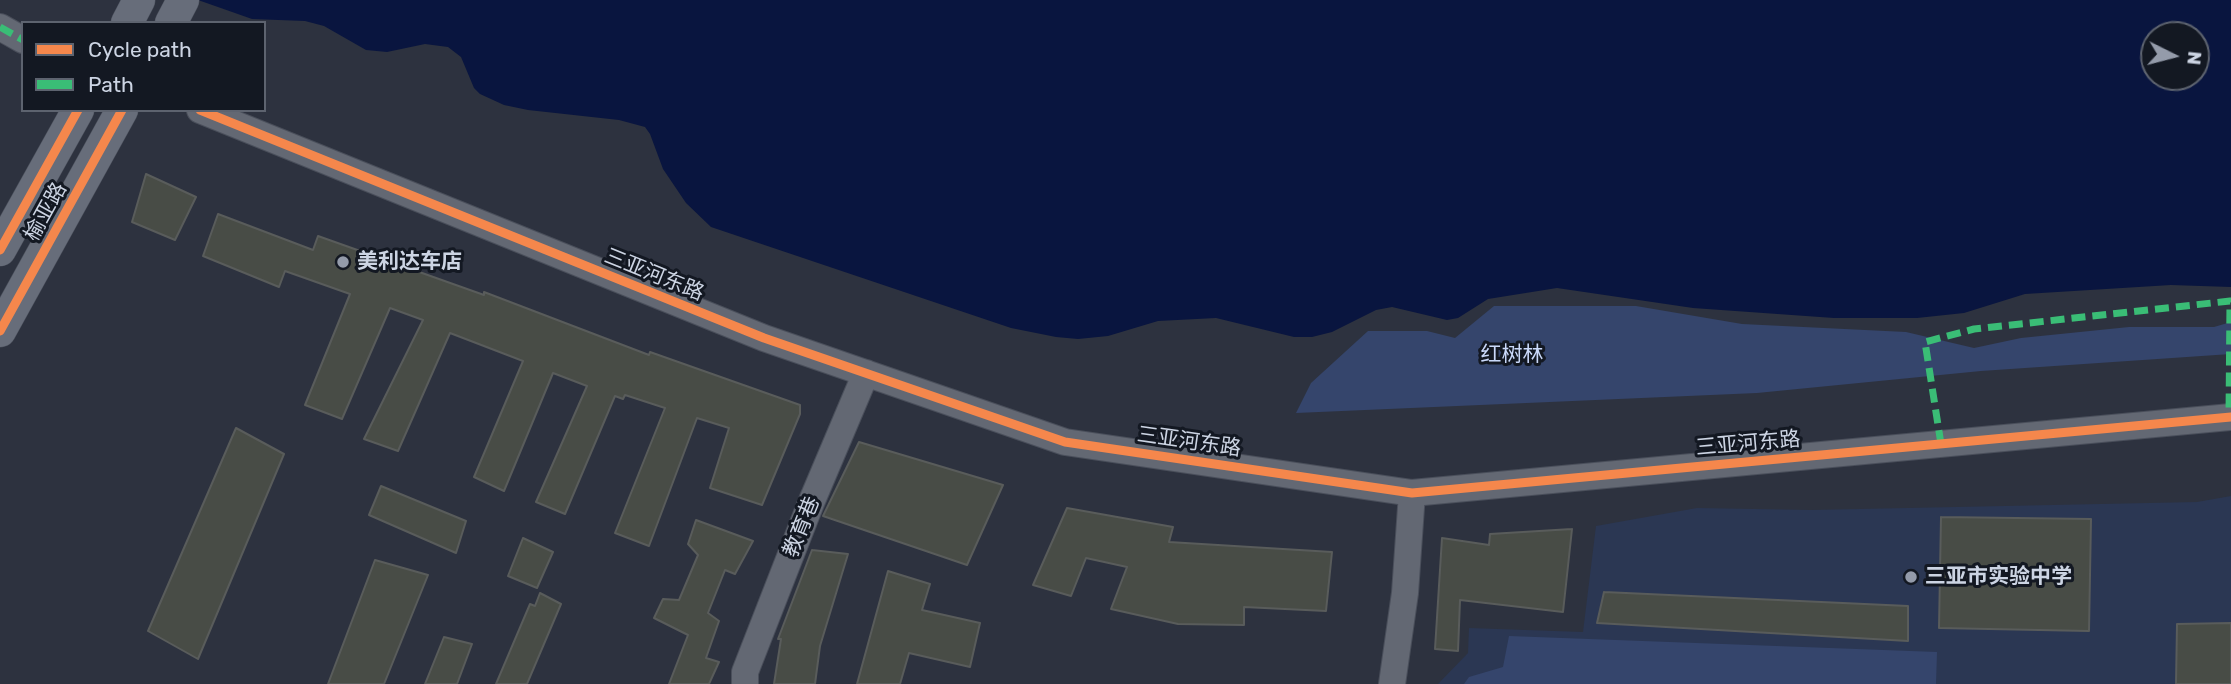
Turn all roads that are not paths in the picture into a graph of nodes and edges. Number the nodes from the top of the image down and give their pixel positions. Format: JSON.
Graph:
{"nodes":[{"id":1,"x":183,"y":0,"type":"edge"},
{"id":2,"x":172,"y":21,"type":"edge"},
{"id":3,"x":0,"y":27,"type":"edge"},
{"id":4,"x":21,"y":39,"type":"edge"},
{"id":5,"x":77,"y":112,"type":"edge"},
{"id":6,"x":121,"y":112,"type":"edge"},
{"id":7,"x":205,"y":112,"type":"edge"},
{"id":8,"x":0,"y":250,"type":"edge"},
{"id":9,"x":0,"y":331,"type":"edge"},
{"id":10,"x":866,"y":373,"type":"junction"},
{"id":11,"x":2231,"y":417,"type":"edge"},
{"id":12,"x":1412,"y":493,"type":"junction"},
{"id":13,"x":744,"y":684,"type":"edge"},
{"id":14,"x":1392,"y":684,"type":"edge"}],
"edges":[{"from":1,"to":2,"type":"main road"},
{"from":3,"to":4,"type":"street"},
{"from":5,"to":8,"type":"main road","name":"榆亚路"},
{"from":6,"to":9,"type":"main road","name":"榆亚路"},
{"from":7,"to":10,"type":"street","name":"三亚河东路"},
{"from":10,"to":12,"type":"street","name":"三亚河东路"},
{"from":10,"to":13,"type":"street","name":"教育巷"},
{"from":11,"to":12,"type":"street","name":"三亚河东路"},
{"from":12,"to":14,"type":"street"}]}
